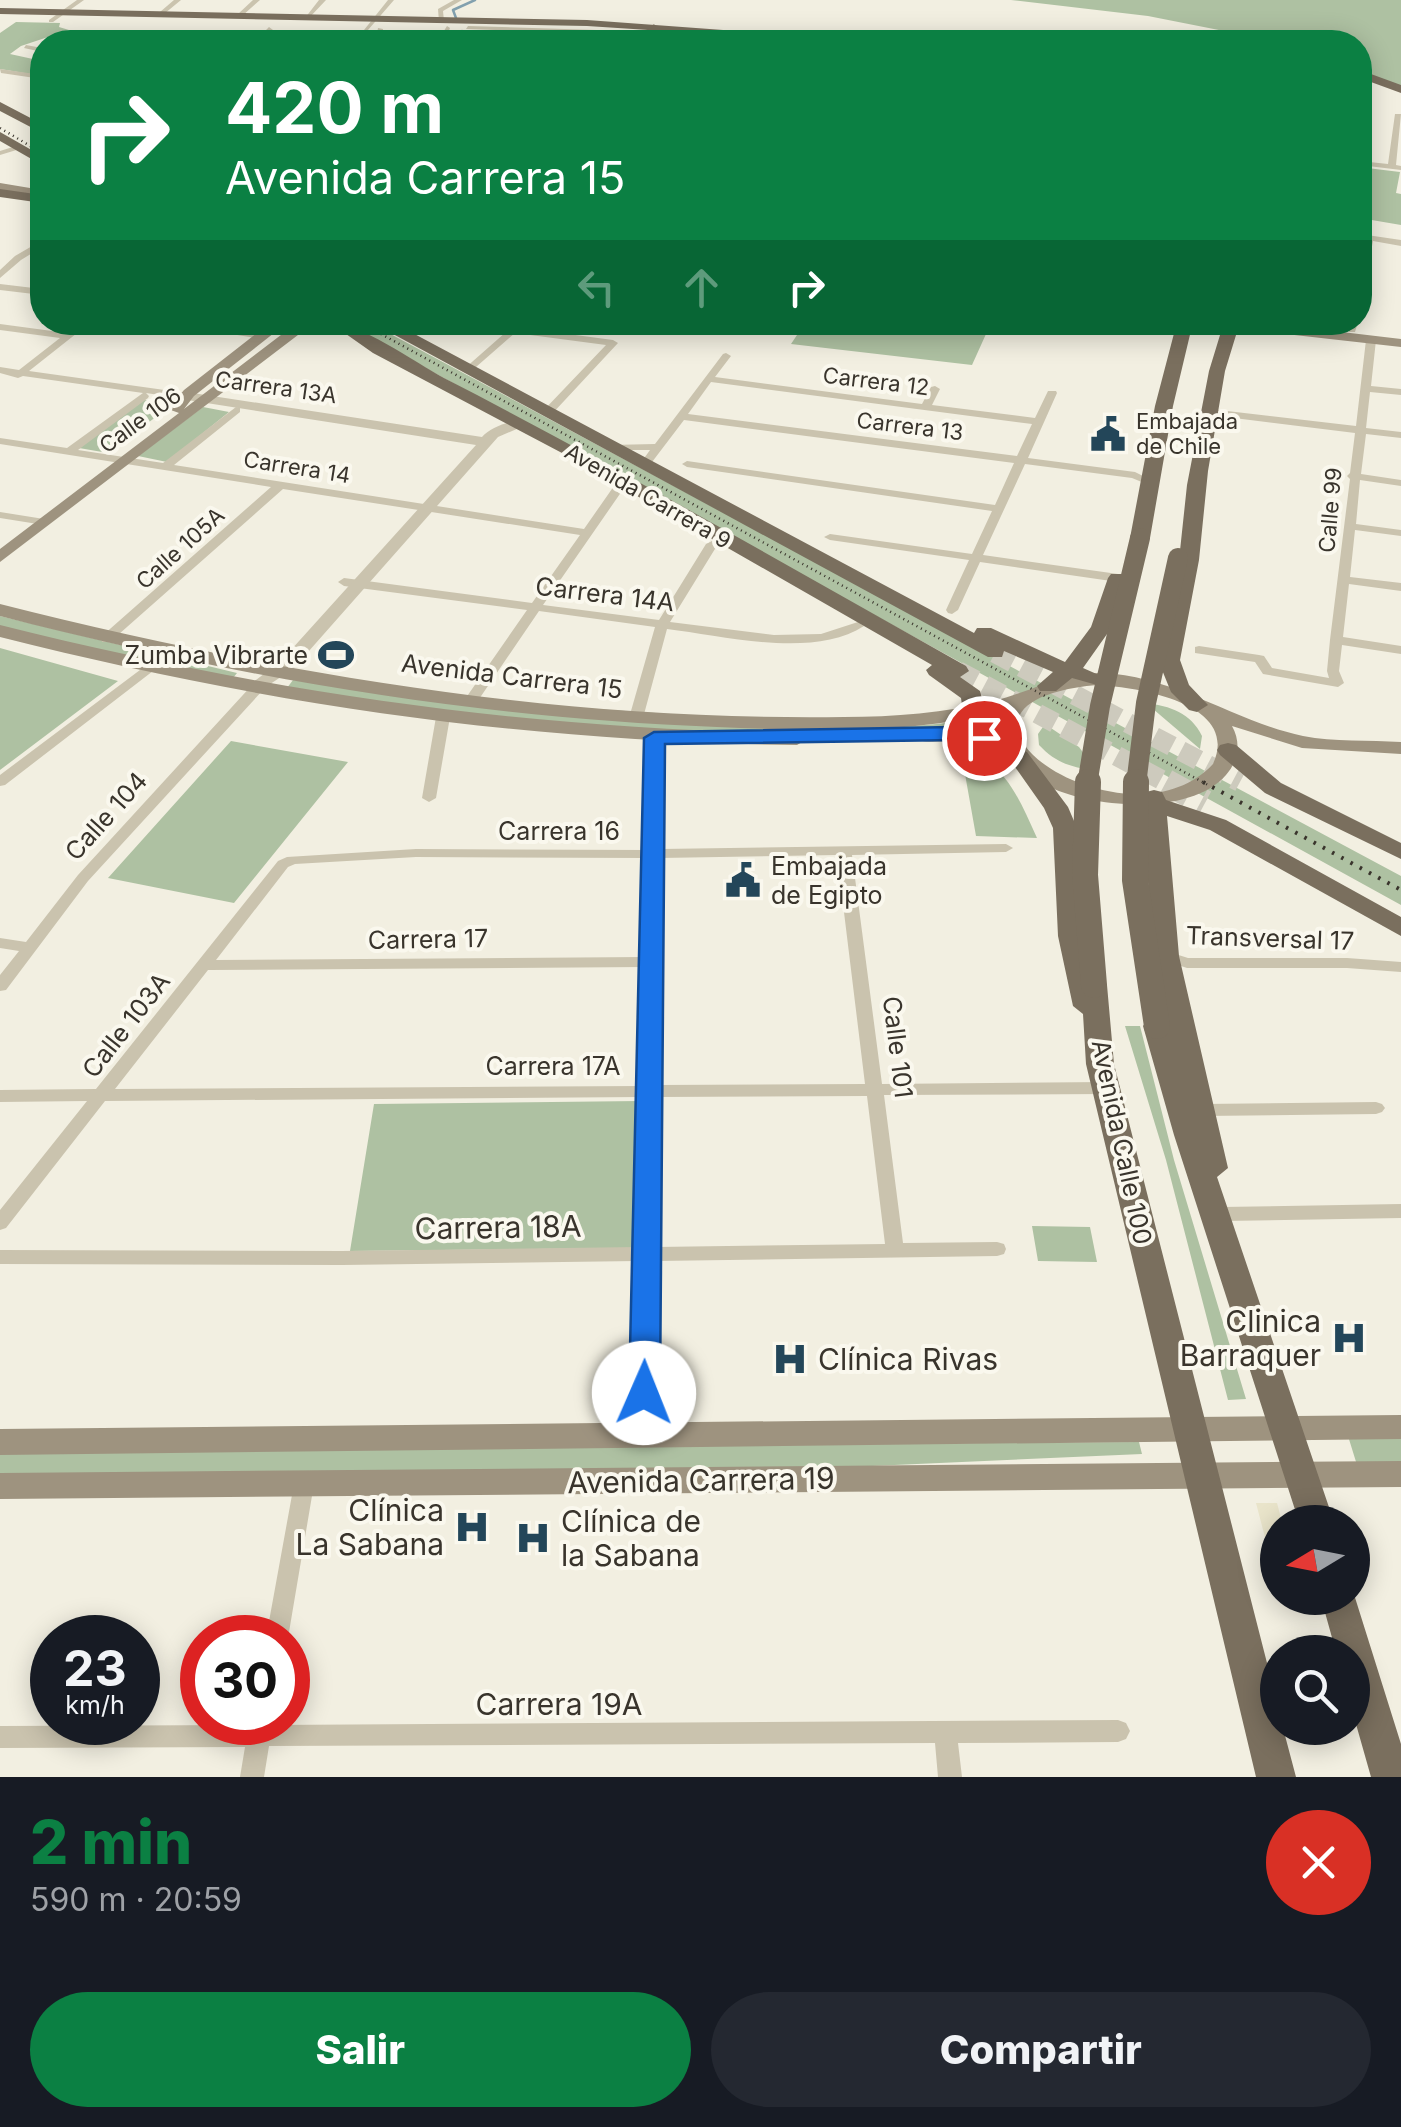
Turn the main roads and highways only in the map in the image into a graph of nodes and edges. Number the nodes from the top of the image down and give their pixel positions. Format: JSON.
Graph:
{"nodes":[{"id":1,"x":0,"y":11,"type":"edge"},
{"id":2,"x":56,"y":17,"type":"junction"},
{"id":3,"x":0,"y":19,"type":"edge"},
{"id":4,"x":444,"y":24,"type":"junction"},
{"id":5,"x":367,"y":26,"type":"junction"},
{"id":6,"x":185,"y":30,"type":"edge"},
{"id":7,"x":333,"y":30,"type":"edge"},
{"id":8,"x":527,"y":30,"type":"edge"},
{"id":9,"x":565,"y":30,"type":"edge"},
{"id":10,"x":1372,"y":86,"type":"edge"},
{"id":11,"x":1372,"y":86,"type":"edge"},
{"id":12,"x":1401,"y":92,"type":"edge"},
{"id":13,"x":0,"y":106,"type":"edge"},
{"id":14,"x":30,"y":121,"type":"edge"},
{"id":15,"x":0,"y":136,"type":"edge"},
{"id":16,"x":30,"y":154,"type":"edge"},
{"id":17,"x":0,"y":191,"type":"edge"},
{"id":18,"x":30,"y":195,"type":"edge"},
{"id":19,"x":1372,"y":331,"type":"edge"},
{"id":20,"x":264,"y":335,"type":"edge"},
{"id":21,"x":289,"y":335,"type":"edge"},
{"id":22,"x":357,"y":335,"type":"edge"},
{"id":23,"x":403,"y":335,"type":"edge"},
{"id":24,"x":1175,"y":335,"type":"edge"},
{"id":25,"x":1225,"y":335,"type":"edge"},
{"id":26,"x":1329,"y":335,"type":"edge"},
{"id":27,"x":1401,"y":339,"type":"edge"},
{"id":28,"x":194,"y":400,"type":"junction"},
{"id":29,"x":519,"y":424,"type":"junction"},
{"id":30,"x":1199,"y":472,"type":"junction"},
{"id":31,"x":39,"y":521,"type":"junction"},
{"id":32,"x":0,"y":546,"type":"edge"},
{"id":33,"x":0,"y":557,"type":"edge"},
{"id":34,"x":1118,"y":578,"type":"road end"},
{"id":35,"x":0,"y":610,"type":"edge"},
{"id":36,"x":0,"y":631,"type":"edge"},
{"id":37,"x":1100,"y":633,"type":"junction"},
{"id":38,"x":1005,"y":650,"type":"junction"},
{"id":39,"x":958,"y":670,"type":"tunnel mouth"},
{"id":40,"x":1069,"y":672,"type":"junction"},
{"id":41,"x":267,"y":676,"type":"junction"},
{"id":42,"x":1097,"y":678,"type":"junction"},
{"id":43,"x":1048,"y":686,"type":"junction"},
{"id":44,"x":1024,"y":698,"type":"junction"},
{"id":45,"x":1202,"y":708,"type":"junction"},
{"id":46,"x":963,"y":716,"type":"junction"},
{"id":47,"x":1401,"y":748,"type":"edge"},
{"id":48,"x":1228,"y":750,"type":"junction"},
{"id":49,"x":1016,"y":752,"type":"junction"},
{"id":50,"x":1240,"y":782,"type":"tunnel mouth"},
{"id":51,"x":1148,"y":799,"type":"junction"},
{"id":52,"x":1205,"y":803,"type":"tunnel mouth"},
{"id":53,"x":1218,"y":825,"type":"junction"},
{"id":54,"x":1155,"y":848,"type":"junction"},
{"id":55,"x":1399,"y":861,"type":"edge"},
{"id":56,"x":1401,"y":914,"type":"edge"},
{"id":57,"x":1401,"y":928,"type":"edge"},
{"id":58,"x":1103,"y":1076,"type":"junction"},
{"id":59,"x":1231,"y":1262,"type":"junction"},
{"id":60,"x":1287,"y":1428,"type":"junction"},
{"id":61,"x":1401,"y":1428,"type":"edge"},
{"id":62,"x":1190,"y":1429,"type":"junction"},
{"id":63,"x":0,"y":1442,"type":"edge"},
{"id":64,"x":1200,"y":1474,"type":"junction"},
{"id":65,"x":1302,"y":1474,"type":"junction"},
{"id":66,"x":1401,"y":1474,"type":"edge"},
{"id":67,"x":0,"y":1486,"type":"edge"},
{"id":68,"x":1312,"y":1505,"type":"edge"},
{"id":69,"x":1344,"y":1615,"type":"edge"},
{"id":70,"x":1276,"y":1777,"type":"edge"},
{"id":71,"x":1392,"y":1777,"type":"edge"}],
"edges":[{"from":1,"to":2,"type":"main road"},
{"from":2,"to":3,"type":"main road"},
{"from":2,"to":5,"type":"main road"},
{"from":2,"to":6,"type":"main road"},
{"from":4,"to":5,"type":"main road"},
{"from":4,"to":8,"type":"main road"},
{"from":4,"to":9,"type":"main road"},
{"from":5,"to":7,"type":"main road"},
{"from":10,"to":12,"type":"main road"},
{"from":11,"to":12,"type":"main road"},
{"from":13,"to":14,"type":"main road"},
{"from":15,"to":16,"type":"main road"},
{"from":17,"to":18,"type":"main road"},
{"from":19,"to":27,"type":"main road"},
{"from":20,"to":28,"type":"main road","name":"Calle 106"},
{"from":21,"to":28,"type":"main road","name":"Calle 106"},
{"from":22,"to":29,"type":"main road","name":"Avenida Carrera 9"},
{"from":23,"to":38,"type":"main road","name":"Avenida Carrera 9"},
{"from":24,"to":58,"type":"main road","name":"Avenida Calle 100","bridge":true},
{"from":25,"to":30,"type":"main road"},
{"from":26,"to":27,"type":"main road"},
{"from":28,"to":31,"type":"main road","name":"Calle 106"},
{"from":29,"to":39,"type":"main road","name":"Avenida Carrera 9"},
{"from":29,"to":46,"type":"main road"},
{"from":30,"to":45,"type":"main road"},
{"from":30,"to":59,"type":"main road","bridge":true},
{"from":31,"to":32,"type":"main road","name":"Calle 106"},
{"from":31,"to":33,"type":"main road","name":"Calle 106"},
{"from":34,"to":37,"type":"main road"},
{"from":35,"to":41,"type":"main road","name":"Avenida Carrera 15"},
{"from":36,"to":41,"type":"main road","name":"Avenida Carrera 15"},
{"from":37,"to":38,"type":"main road"},
{"from":37,"to":40,"type":"main road"},
{"from":38,"to":40,"type":"main road","name":"Avenida Carrera 9"},
{"from":40,"to":42,"type":"main road","name":"Avenida Carrera 9"},
{"from":40,"to":43,"type":"main road"},
{"from":41,"to":46,"type":"main road","name":"Avenida Carrera 15"},
{"from":41,"to":49,"type":"main road","name":"Avenida Carrera 15"},
{"from":42,"to":43,"type":"main road","name":"Avenida Carrera 15"},
{"from":42,"to":45,"type":"main road","name":"Avenida Carrera 15"},
{"from":43,"to":44,"type":"main road","name":"Avenida Carrera 15"},
{"from":44,"to":46,"type":"main road","name":"Avenida Carrera 15"},
{"from":44,"to":49,"type":"main road"},
{"from":45,"to":47,"type":"main road"},
{"from":45,"to":48,"type":"main road"},
{"from":48,"to":51,"type":"main road"},
{"from":48,"to":55,"type":"main road"},
{"from":49,"to":51,"type":"main road","name":"Avenida Carrera 15"},
{"from":49,"to":58,"type":"main road"},
{"from":50,"to":55,"type":"main road"},
{"from":51,"to":53,"type":"main road"},
{"from":51,"to":54,"type":"main road"},
{"from":52,"to":56,"type":"main road"},
{"from":53,"to":54,"type":"main road"},
{"from":53,"to":57,"type":"main road"},
{"from":54,"to":59,"type":"main road"},
{"from":58,"to":62,"type":"main road","name":"Avenida Calle 100"},
{"from":59,"to":60,"type":"main road"},
{"from":60,"to":61,"type":"main road","name":"Avenida Carrera 19"},
{"from":60,"to":62,"type":"main road","name":"Avenida Carrera 19"},
{"from":60,"to":65,"type":"main road"},
{"from":62,"to":63,"type":"main road","name":"Avenida Carrera 19"},
{"from":62,"to":64,"type":"main road","name":"Avenida Calle 100"},
{"from":64,"to":65,"type":"main road","name":"Avenida Carrera 19"},
{"from":64,"to":67,"type":"main road","name":"Avenida Carrera 19"},
{"from":64,"to":70,"type":"main road","name":"Avenida Calle 100"},
{"from":65,"to":66,"type":"main road","name":"Avenida Carrera 19"},
{"from":65,"to":68,"type":"main road"},
{"from":69,"to":71,"type":"main road"}]}
